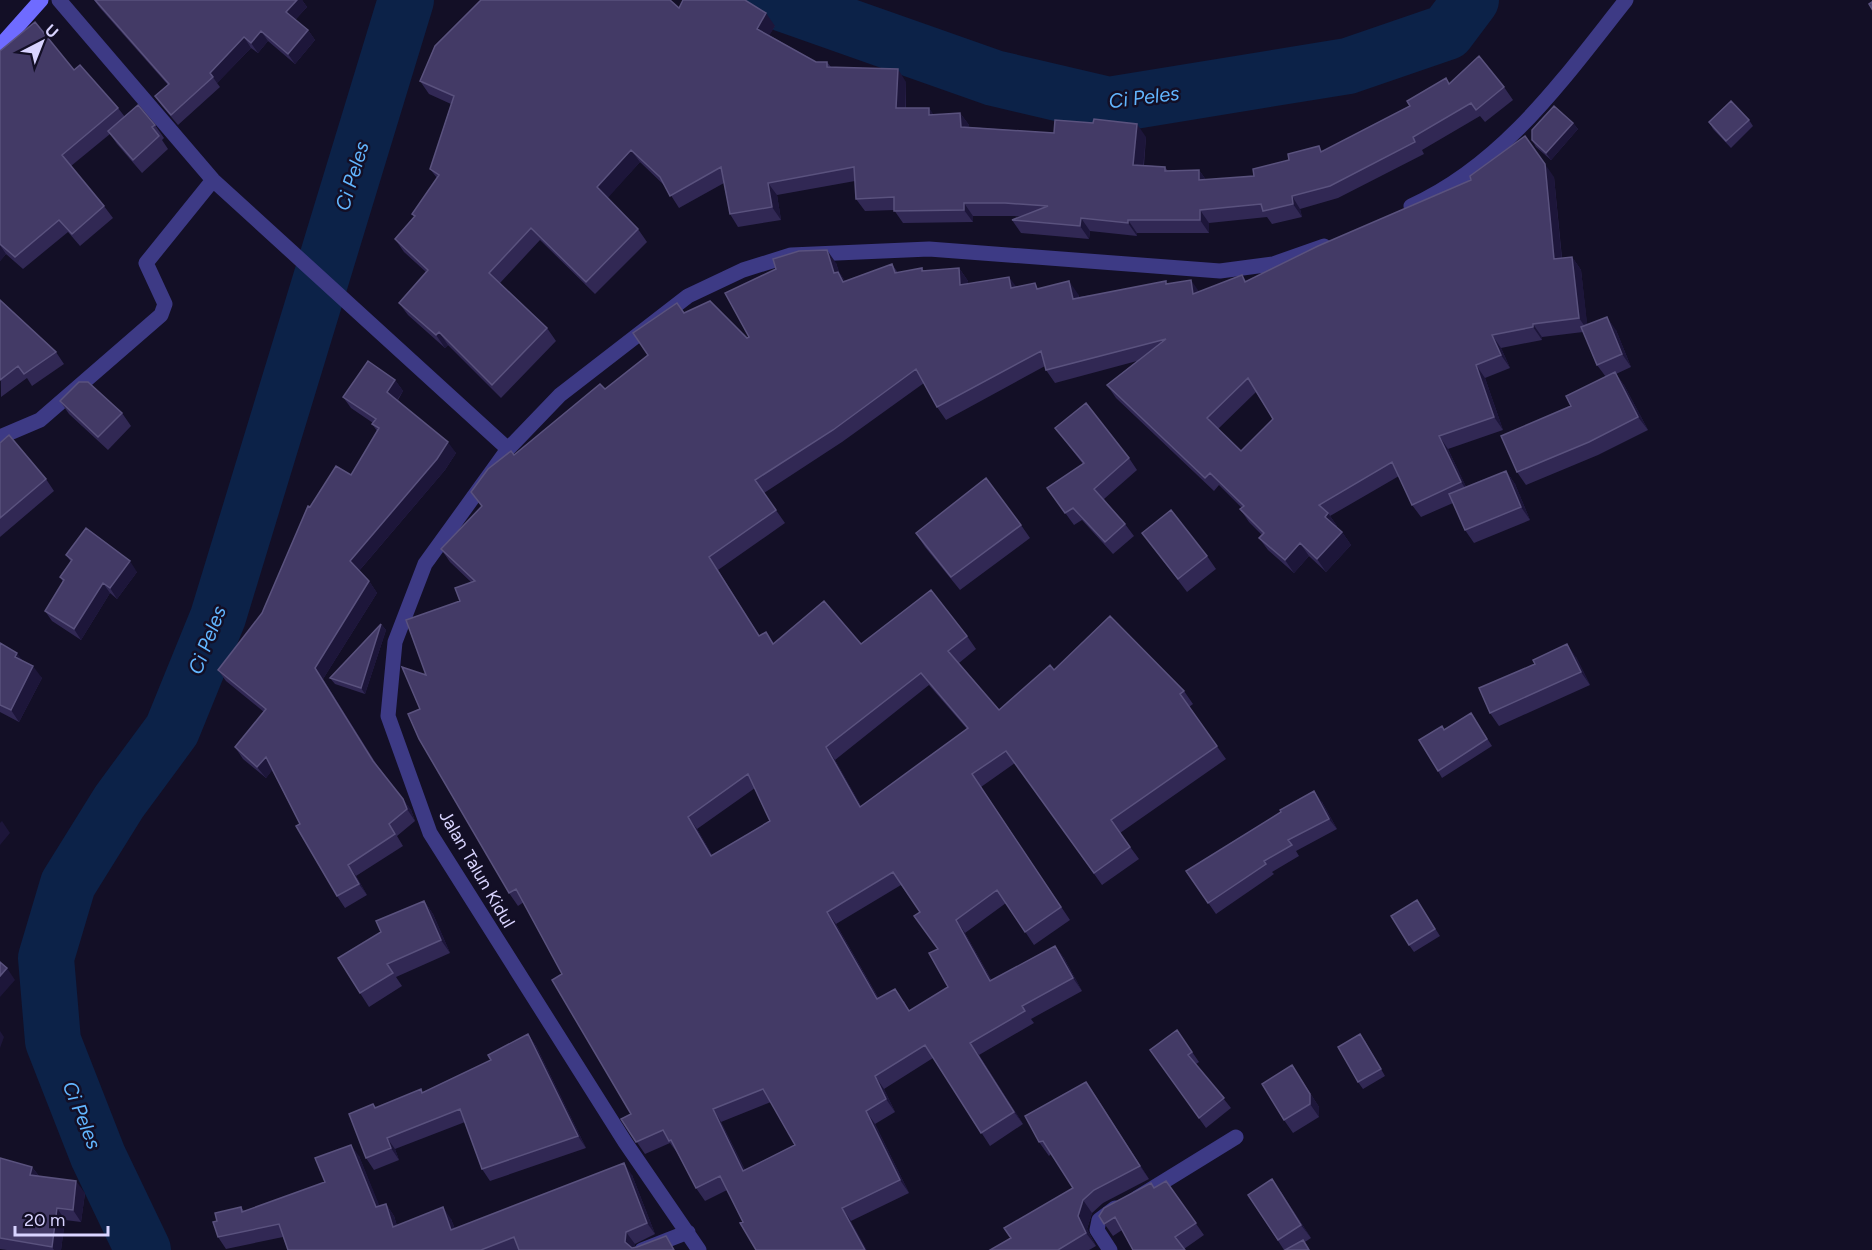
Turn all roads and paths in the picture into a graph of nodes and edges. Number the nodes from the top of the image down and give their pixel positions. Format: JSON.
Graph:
{"nodes":[{"id":1,"x":41,"y":0,"type":"edge"},
{"id":2,"x":59,"y":0,"type":"edge"},
{"id":3,"x":1626,"y":0,"type":"edge"},
{"id":4,"x":0,"y":46,"type":"edge"},
{"id":5,"x":213,"y":180,"type":"junction"},
{"id":6,"x":1394,"y":214,"type":"edge"},
{"id":7,"x":1340,"y":239,"type":"edge"},
{"id":8,"x":0,"y":437,"type":"edge"},
{"id":9,"x":508,"y":449,"type":"junction"},
{"id":10,"x":1236,"y":1137,"type":"dead end"},
{"id":11,"x":688,"y":1232,"type":"junction"},
{"id":12,"x":642,"y":1250,"type":"edge"},
{"id":13,"x":699,"y":1250,"type":"edge"},
{"id":14,"x":1110,"y":1250,"type":"edge"}],
"edges":[{"from":1,"to":4,"type":"street"},
{"from":2,"to":5,"type":"street"},
{"from":3,"to":6,"type":"street"},
{"from":5,"to":8,"type":"street"},
{"from":5,"to":9,"type":"street"},
{"from":7,"to":9,"type":"street","name":"Jalan Talun Kidul"},
{"from":9,"to":11,"type":"street","name":"Jalan Talun Kidul"},
{"from":10,"to":14,"type":"street"},
{"from":11,"to":12,"type":"street"},
{"from":11,"to":13,"type":"street","name":"Jalan Talun Kidul"}]}
